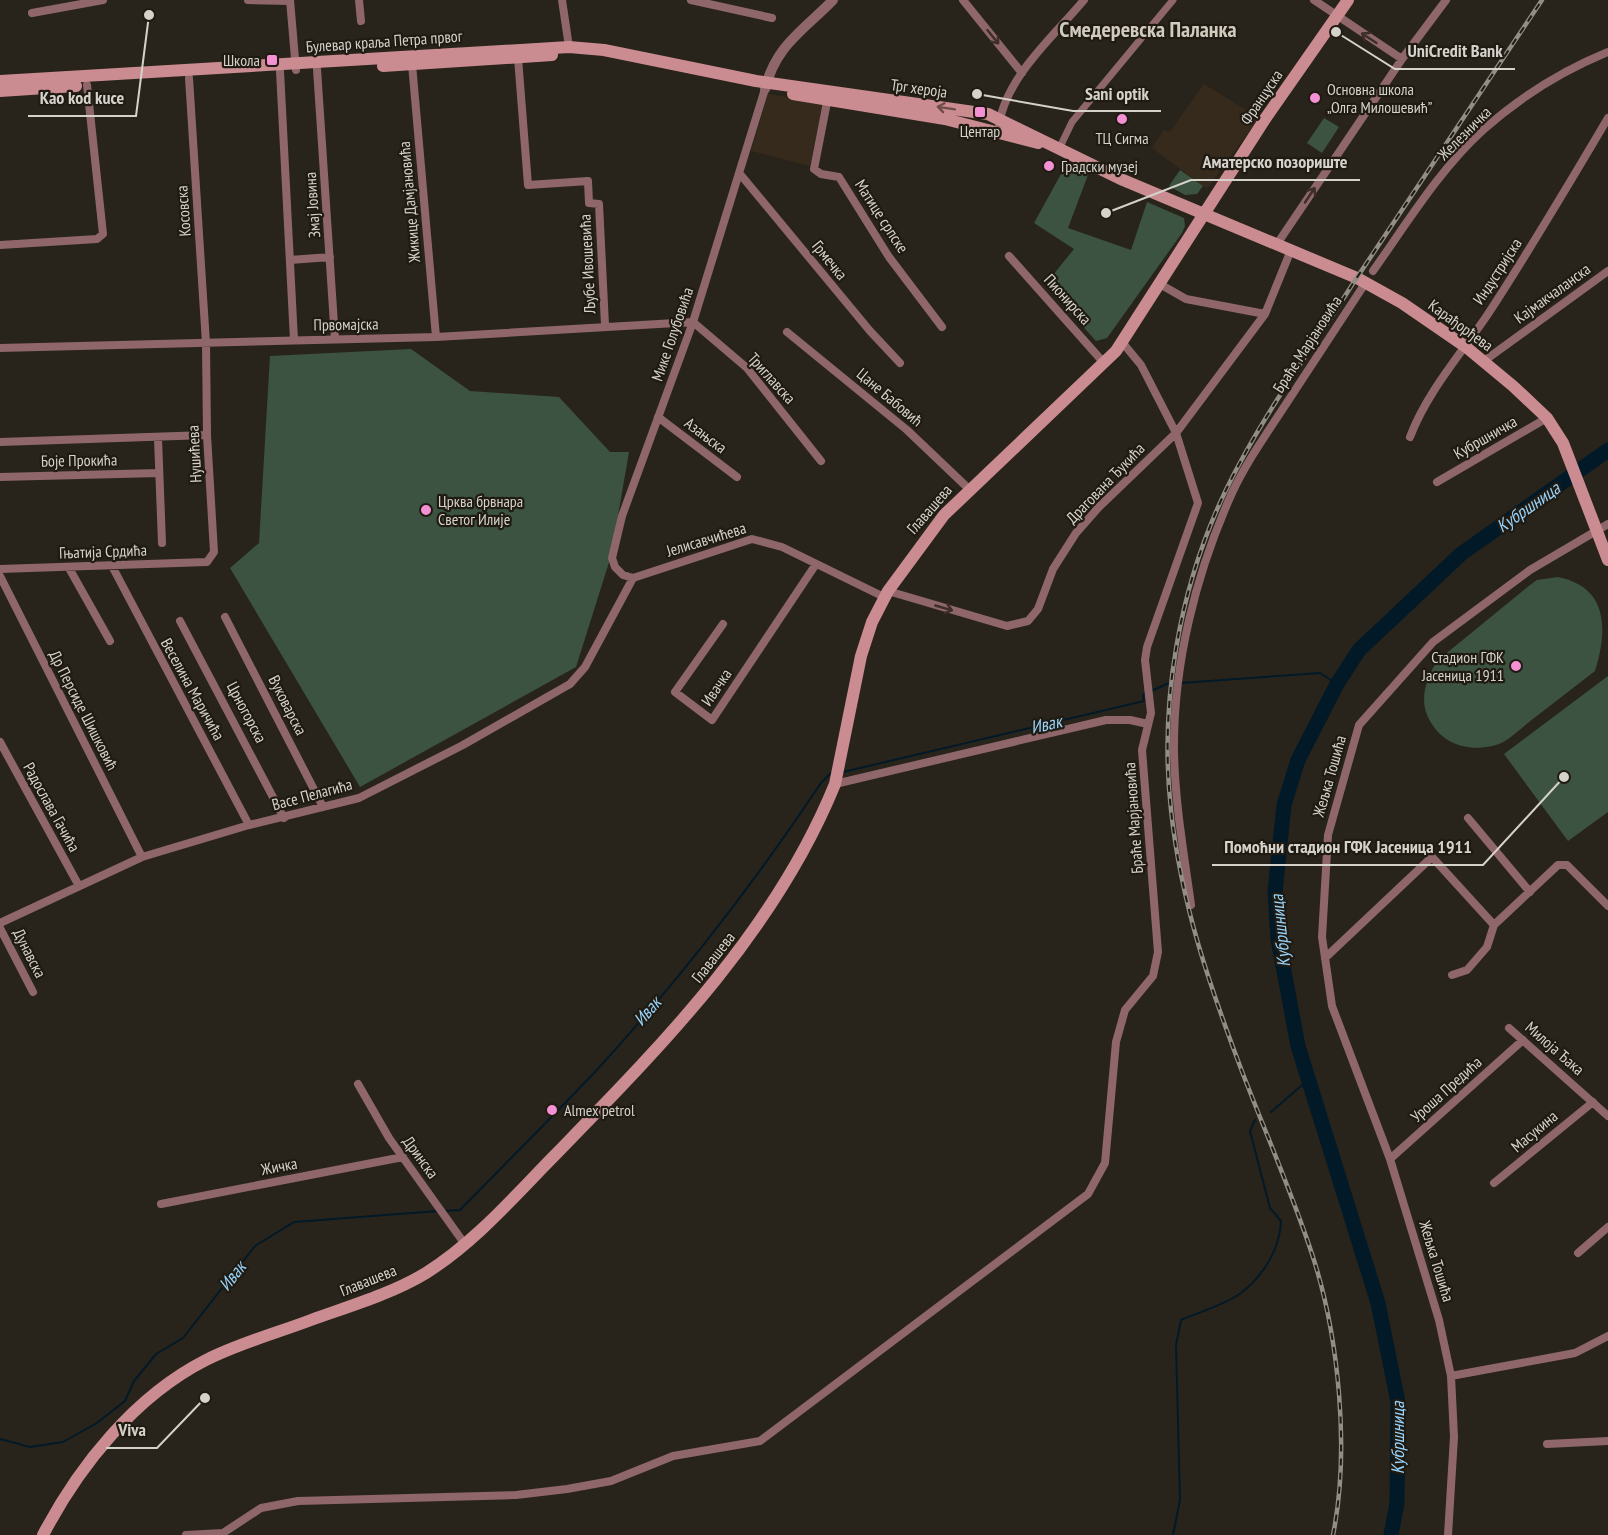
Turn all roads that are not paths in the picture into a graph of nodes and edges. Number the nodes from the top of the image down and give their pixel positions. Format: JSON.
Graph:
{"nodes":[{"id":1,"x":103,"y":0,"type":"edge"},
{"id":2,"x":248,"y":0,"type":"edge"},
{"id":3,"x":290,"y":0,"type":"edge"},
{"id":4,"x":359,"y":0,"type":"edge"},
{"id":5,"x":562,"y":0,"type":"edge"},
{"id":6,"x":692,"y":0,"type":"edge"},
{"id":7,"x":963,"y":0,"type":"edge"},
{"id":8,"x":1084,"y":0,"type":"edge"},
{"id":9,"x":1173,"y":0,"type":"edge"},
{"id":10,"x":1314,"y":0,"type":"edge"},
{"id":11,"x":1348,"y":0,"type":"edge"},
{"id":12,"x":1446,"y":0,"type":"edge"},
{"id":13,"x":826,"y":2,"type":"edge"},
{"id":14,"x":32,"y":13,"type":"dead end"},
{"id":15,"x":1337,"y":16,"type":"junction"},
{"id":16,"x":772,"y":18,"type":"dead end"},
{"id":17,"x":361,"y":21,"type":"dead end"},
{"id":18,"x":569,"y":47,"type":"junction"},
{"id":19,"x":1608,"y":52,"type":"edge"},
{"id":20,"x":518,"y":58,"type":"junction"},
{"id":21,"x":1402,"y":59,"type":"junction"},
{"id":22,"x":412,"y":64,"type":"junction"},
{"id":23,"x":296,"y":66,"type":"junction"},
{"id":24,"x":317,"y":69,"type":"junction"},
{"id":25,"x":280,"y":71,"type":"junction"},
{"id":26,"x":1022,"y":73,"type":"junction"},
{"id":27,"x":189,"y":78,"type":"junction"},
{"id":28,"x":0,"y":81,"type":"edge"},
{"id":29,"x":87,"y":85,"type":"junction"},
{"id":30,"x":766,"y":86,"type":"junction"},
{"id":31,"x":0,"y":90,"type":"edge"},
{"id":32,"x":828,"y":95,"type":"junction"},
{"id":33,"x":1000,"y":118,"type":"junction"},
{"id":34,"x":1608,"y":118,"type":"edge"},
{"id":35,"x":997,"y":133,"type":"junction"},
{"id":36,"x":1059,"y":149,"type":"junction"},
{"id":37,"x":740,"y":174,"type":"junction"},
{"id":38,"x":1203,"y":215,"type":"junction"},
{"id":39,"x":0,"y":244,"type":"edge"},
{"id":40,"x":1277,"y":244,"type":"junction"},
{"id":41,"x":1292,"y":250,"type":"junction"},
{"id":42,"x":1009,"y":256,"type":"dead end"},
{"id":43,"x":330,"y":257,"type":"junction"},
{"id":44,"x":290,"y":260,"type":"junction"},
{"id":45,"x":1373,"y":271,"type":"dead end"},
{"id":46,"x":1608,"y":271,"type":"edge"},
{"id":47,"x":1366,"y":282,"type":"junction"},
{"id":48,"x":1158,"y":283,"type":"junction"},
{"id":49,"x":1265,"y":314,"type":"junction"},
{"id":50,"x":693,"y":322,"type":"junction"},
{"id":51,"x":604,"y":326,"type":"junction"},
{"id":52,"x":942,"y":327,"type":"dead end"},
{"id":53,"x":787,"y":332,"type":"dead end"},
{"id":54,"x":436,"y":337,"type":"junction"},
{"id":55,"x":335,"y":339,"type":"junction"},
{"id":56,"x":294,"y":340,"type":"junction"},
{"id":57,"x":1122,"y":342,"type":"junction"},
{"id":58,"x":206,"y":343,"type":"junction"},
{"id":59,"x":0,"y":348,"type":"edge"},
{"id":60,"x":1466,"y":348,"type":"junction"},
{"id":61,"x":1484,"y":362,"type":"junction"},
{"id":62,"x":900,"y":363,"type":"dead end"},
{"id":63,"x":1104,"y":363,"type":"junction"},
{"id":64,"x":658,"y":417,"type":"junction"},
{"id":65,"x":1547,"y":418,"type":"junction"},
{"id":66,"x":1176,"y":432,"type":"junction"},
{"id":67,"x":207,"y":435,"type":"junction"},
{"id":68,"x":158,"y":438,"type":"junction"},
{"id":69,"x":1410,"y":438,"type":"dead end"},
{"id":70,"x":0,"y":442,"type":"edge"},
{"id":71,"x":820,"y":461,"type":"dead end"},
{"id":72,"x":159,"y":473,"type":"junction"},
{"id":73,"x":0,"y":477,"type":"edge"},
{"id":74,"x":737,"y":477,"type":"dead end"},
{"id":75,"x":1437,"y":482,"type":"dead end"},
{"id":76,"x":969,"y":489,"type":"junction"},
{"id":77,"x":1600,"y":527,"type":"edge"},
{"id":78,"x":162,"y":543,"type":"dead end"},
{"id":79,"x":1608,"y":560,"type":"edge"},
{"id":80,"x":207,"y":562,"type":"joint"},
{"id":81,"x":816,"y":564,"type":"junction"},
{"id":82,"x":111,"y":566,"type":"junction"},
{"id":83,"x":69,"y":568,"type":"junction"},
{"id":84,"x":0,"y":569,"type":"edge"},
{"id":85,"x":0,"y":576,"type":"edge"},
{"id":86,"x":633,"y":578,"type":"junction"},
{"id":87,"x":886,"y":594,"type":"junction"},
{"id":88,"x":225,"y":617,"type":"dead end"},
{"id":89,"x":180,"y":621,"type":"dead end"},
{"id":90,"x":723,"y":624,"type":"dead end"},
{"id":91,"x":110,"y":641,"type":"dead end"},
{"id":92,"x":1148,"y":724,"type":"junction"},
{"id":93,"x":0,"y":742,"type":"edge"},
{"id":94,"x":835,"y":781,"type":"junction"},
{"id":95,"x":323,"y":807,"type":"junction"},
{"id":96,"x":285,"y":818,"type":"junction"},
{"id":97,"x":1468,"y":818,"type":"dead end"},
{"id":98,"x":249,"y":825,"type":"junction"},
{"id":99,"x":142,"y":857,"type":"junction"},
{"id":100,"x":79,"y":886,"type":"junction"},
{"id":101,"x":1530,"y":892,"type":"junction"},
{"id":102,"x":1191,"y":905,"type":"dead end"},
{"id":103,"x":1608,"y":906,"type":"edge"},
{"id":104,"x":0,"y":923,"type":"edge"},
{"id":105,"x":1494,"y":925,"type":"junction"},
{"id":106,"x":0,"y":928,"type":"edge"},
{"id":107,"x":1325,"y":958,"type":"junction"},
{"id":108,"x":1452,"y":975,"type":"dead end"},
{"id":109,"x":33,"y":992,"type":"dead end"},
{"id":110,"x":1509,"y":1028,"type":"dead end"},
{"id":111,"x":1523,"y":1040,"type":"junction"},
{"id":112,"x":358,"y":1084,"type":"dead end"},
{"id":113,"x":1593,"y":1102,"type":"junction"},
{"id":114,"x":1608,"y":1116,"type":"edge"},
{"id":115,"x":402,"y":1157,"type":"junction"},
{"id":116,"x":1390,"y":1159,"type":"junction"},
{"id":117,"x":1494,"y":1183,"type":"dead end"},
{"id":118,"x":161,"y":1204,"type":"dead end"},
{"id":119,"x":1608,"y":1227,"type":"edge"},
{"id":120,"x":464,"y":1243,"type":"junction"},
{"id":121,"x":1578,"y":1253,"type":"dead end"},
{"id":122,"x":1608,"y":1336,"type":"edge"},
{"id":123,"x":1451,"y":1376,"type":"junction"},
{"id":124,"x":1608,"y":1441,"type":"edge"},
{"id":125,"x":1547,"y":1444,"type":"dead end"},
{"id":126,"x":43,"y":1535,"type":"edge"},
{"id":127,"x":186,"y":1535,"type":"edge"},
{"id":128,"x":1448,"y":1535,"type":"edge"}],
"edges":[{"from":1,"to":14,"type":"street"},
{"from":2,"to":3,"type":"street"},
{"from":3,"to":23,"type":"street"},
{"from":4,"to":17,"type":"street"},
{"from":5,"to":18,"type":"street"},
{"from":6,"to":16,"type":"street"},
{"from":7,"to":26,"type":"street","one_way":true},
{"from":8,"to":26,"type":"street"},
{"from":9,"to":36,"type":"street"},
{"from":10,"to":15,"type":"street"},
{"from":11,"to":15,"type":"main road","name":"Француска"},
{"from":12,"to":21,"type":"street"},
{"from":13,"to":30,"type":"street"},
{"from":21,"to":15,"type":"street","one_way":true},
{"from":15,"to":38,"type":"main road","name":"Француска"},
{"from":18,"to":23,"type":"main road","name":"Булевар краља Петра првог"},
{"from":18,"to":30,"type":"main road","name":"Булевар краља Петра првог"},
{"from":19,"to":45,"type":"street","name":"Железничка"},
{"from":20,"to":22,"type":"main road","name":"Булевар краља Петра првог"},
{"from":20,"to":30,"type":"main road","name":"Булевар краља Петра првог"},
{"from":20,"to":51,"type":"street","name":"Љубе Ивошевића"},
{"from":40,"to":21,"type":"street","one_way":true},
{"from":22,"to":24,"type":"main road","name":"Булевар краља Петра првог"},
{"from":22,"to":54,"type":"street","name":"Жикице Дамјановића"},
{"from":23,"to":24,"type":"main road","name":"Булевар краља Петра првог"},
{"from":23,"to":25,"type":"main road","name":"Булевар краља Петра првог"},
{"from":23,"to":28,"type":"main road","name":"Булевар краља Петра првог"},
{"from":24,"to":43,"type":"street","name":"Змај Јовина"},
{"from":25,"to":27,"type":"main road","name":"Булевар краља Петра првог"},
{"from":25,"to":44,"type":"street","name":"Змај Јовина"},
{"from":26,"to":33,"type":"street"},
{"from":27,"to":29,"type":"main road","name":"Булевар краља Петра првог"},
{"from":27,"to":58,"type":"street","name":"Косовска"},
{"from":29,"to":31,"type":"main road","name":"Булевар краља Петра првог"},
{"from":29,"to":39,"type":"street"},
{"from":30,"to":32,"type":"main road","name":"Трг хероја"},
{"from":30,"to":37,"type":"street","name":"Мике Голубовића"},
{"from":33,"to":32,"type":"main road","name":"Трг хероја","one_way":true},
{"from":32,"to":35,"type":"main road","name":"Трг хероја"},
{"from":32,"to":52,"type":"street","name":"Матице српске"},
{"from":33,"to":35,"type":"street"},
{"from":33,"to":36,"type":"main road","name":"Трг хероја"},
{"from":34,"to":60,"type":"street","name":"Индустријска"},
{"from":35,"to":36,"type":"main road","name":"Трг хероја"},
{"from":36,"to":38,"type":"main road","name":"Трг хероја"},
{"from":37,"to":50,"type":"street","name":"Мике Голубовића"},
{"from":37,"to":62,"type":"street","name":"Грмечка"},
{"from":38,"to":40,"type":"main road","name":"Карађорђева"},
{"from":38,"to":48,"type":"main road","name":"Главашева"},
{"from":40,"to":41,"type":"main road","name":"Карађорђева"},
{"from":41,"to":47,"type":"main road","name":"Карађорђева"},
{"from":41,"to":49,"type":"street","name":"Драгована Ђукића"},
{"from":42,"to":63,"type":"street","name":"Пионирска"},
{"from":43,"to":44,"type":"street"},
{"from":43,"to":55,"type":"street","name":"Змај Јовина"},
{"from":44,"to":56,"type":"street","name":"Змај Јовина"},
{"from":46,"to":61,"type":"street","name":"Кајмакчаланска"},
{"from":47,"to":60,"type":"main road","name":"Карађорђева"},
{"from":47,"to":102,"type":"street","name":"Браће Марјановића"},
{"from":48,"to":49,"type":"street"},
{"from":48,"to":57,"type":"main road","name":"Главашева"},
{"from":49,"to":66,"type":"street","name":"Драгована Ђукића"},
{"from":50,"to":51,"type":"street","name":"Првомајска"},
{"from":50,"to":64,"type":"street","name":"Мике Голубовића"},
{"from":50,"to":71,"type":"street","name":"Триглавска"},
{"from":51,"to":54,"type":"street","name":"Првомајска"},
{"from":53,"to":76,"type":"street","name":"Цане Бабовић"},
{"from":54,"to":55,"type":"street","name":"Првомајска"},
{"from":55,"to":56,"type":"street","name":"Првомајска"},
{"from":56,"to":58,"type":"street","name":"Првомајска"},
{"from":57,"to":63,"type":"main road","name":"Главашева"},
{"from":57,"to":66,"type":"street","name":"Браће Марјановића"},
{"from":58,"to":59,"type":"street","name":"Првомајска"},
{"from":58,"to":67,"type":"street","name":"Нушићева"},
{"from":60,"to":61,"type":"main road","name":"Карађорђева"},
{"from":60,"to":69,"type":"street","name":"Индустријска"},
{"from":61,"to":65,"type":"main road","name":"Карађорђева"},
{"from":63,"to":76,"type":"main road","name":"Главашева"},
{"from":64,"to":74,"type":"street","name":"Азањска"},
{"from":64,"to":86,"type":"street","name":"Мике Голубовића"},
{"from":65,"to":75,"type":"street","name":"Кубршничка"},
{"from":65,"to":77,"type":"main road","name":"Карађорђева"},
{"from":87,"to":66,"type":"street","name":"Драгована Ђукића","one_way":true},
{"from":66,"to":92,"type":"street","name":"Браће Марјановића"},
{"from":67,"to":68,"type":"street","name":"Боје Прокића"},
{"from":67,"to":80,"type":"street","name":"Нушићева"},
{"from":68,"to":70,"type":"street","name":"Боје Прокића"},
{"from":68,"to":72,"type":"street"},
{"from":72,"to":73,"type":"street","name":"Боје Прокића"},
{"from":72,"to":78,"type":"street"},
{"from":76,"to":87,"type":"main road","name":"Главашева"},
{"from":77,"to":79,"type":"main road","name":"Карађорђева"},
{"from":77,"to":107,"type":"street","name":"Жељка Тошића"},
{"from":80,"to":82,"type":"street","name":"Гњатија Срдића"},
{"from":81,"to":86,"type":"street","name":"Јелисавчићева"},
{"from":81,"to":87,"type":"street","name":"Јелисавчићева"},
{"from":81,"to":90,"type":"street","name":"Ивачка"},
{"from":82,"to":83,"type":"street","name":"Гњатија Срдића"},
{"from":82,"to":98,"type":"street","name":"Веселина Маричића"},
{"from":83,"to":84,"type":"street","name":"Гњатија Срдића"},
{"from":83,"to":91,"type":"street"},
{"from":85,"to":99,"type":"street","name":"Др Персиде Шишковић"},
{"from":86,"to":95,"type":"street","name":"Васе Пелагића"},
{"from":87,"to":94,"type":"main road","name":"Главашева"},
{"from":88,"to":95,"type":"street","name":"Вуковарска"},
{"from":89,"to":96,"type":"street","name":"Црногорска"},
{"from":92,"to":94,"type":"street"},
{"from":92,"to":127,"type":"street","name":"Браће Марјановића"},
{"from":93,"to":100,"type":"street","name":"Радослава Гачића"},
{"from":94,"to":120,"type":"main road","name":"Главашева"},
{"from":95,"to":96,"type":"street","name":"Васе Пелагића"},
{"from":96,"to":98,"type":"street","name":"Васе Пелагића"},
{"from":97,"to":101,"type":"street"},
{"from":98,"to":99,"type":"street","name":"Васе Пелагића"},
{"from":99,"to":100,"type":"street","name":"Васе Пелагића"},
{"from":100,"to":104,"type":"street","name":"Васе Пелагића"},
{"from":101,"to":103,"type":"street"},
{"from":101,"to":105,"type":"street"},
{"from":105,"to":107,"type":"street"},
{"from":105,"to":108,"type":"street"},
{"from":106,"to":109,"type":"street","name":"Дунавска"},
{"from":107,"to":116,"type":"street","name":"Жељка Тошића"},
{"from":110,"to":111,"type":"street","name":"Милоја Ђака"},
{"from":111,"to":113,"type":"street","name":"Милоја Ђака"},
{"from":111,"to":116,"type":"street","name":"Уроша Предића"},
{"from":112,"to":115,"type":"street","name":"Дринска"},
{"from":113,"to":114,"type":"street","name":"Милоја Ђака"},
{"from":113,"to":117,"type":"street","name":"Масукина"},
{"from":115,"to":118,"type":"street","name":"Жичка"},
{"from":115,"to":120,"type":"street","name":"Дринска"},
{"from":116,"to":123,"type":"street","name":"Жељка Тошића"},
{"from":119,"to":121,"type":"street"},
{"from":120,"to":126,"type":"main road","name":"Главашева"},
{"from":122,"to":123,"type":"street"},
{"from":123,"to":128,"type":"street","name":"Жељка Тошића"},
{"from":124,"to":125,"type":"street"}]}
